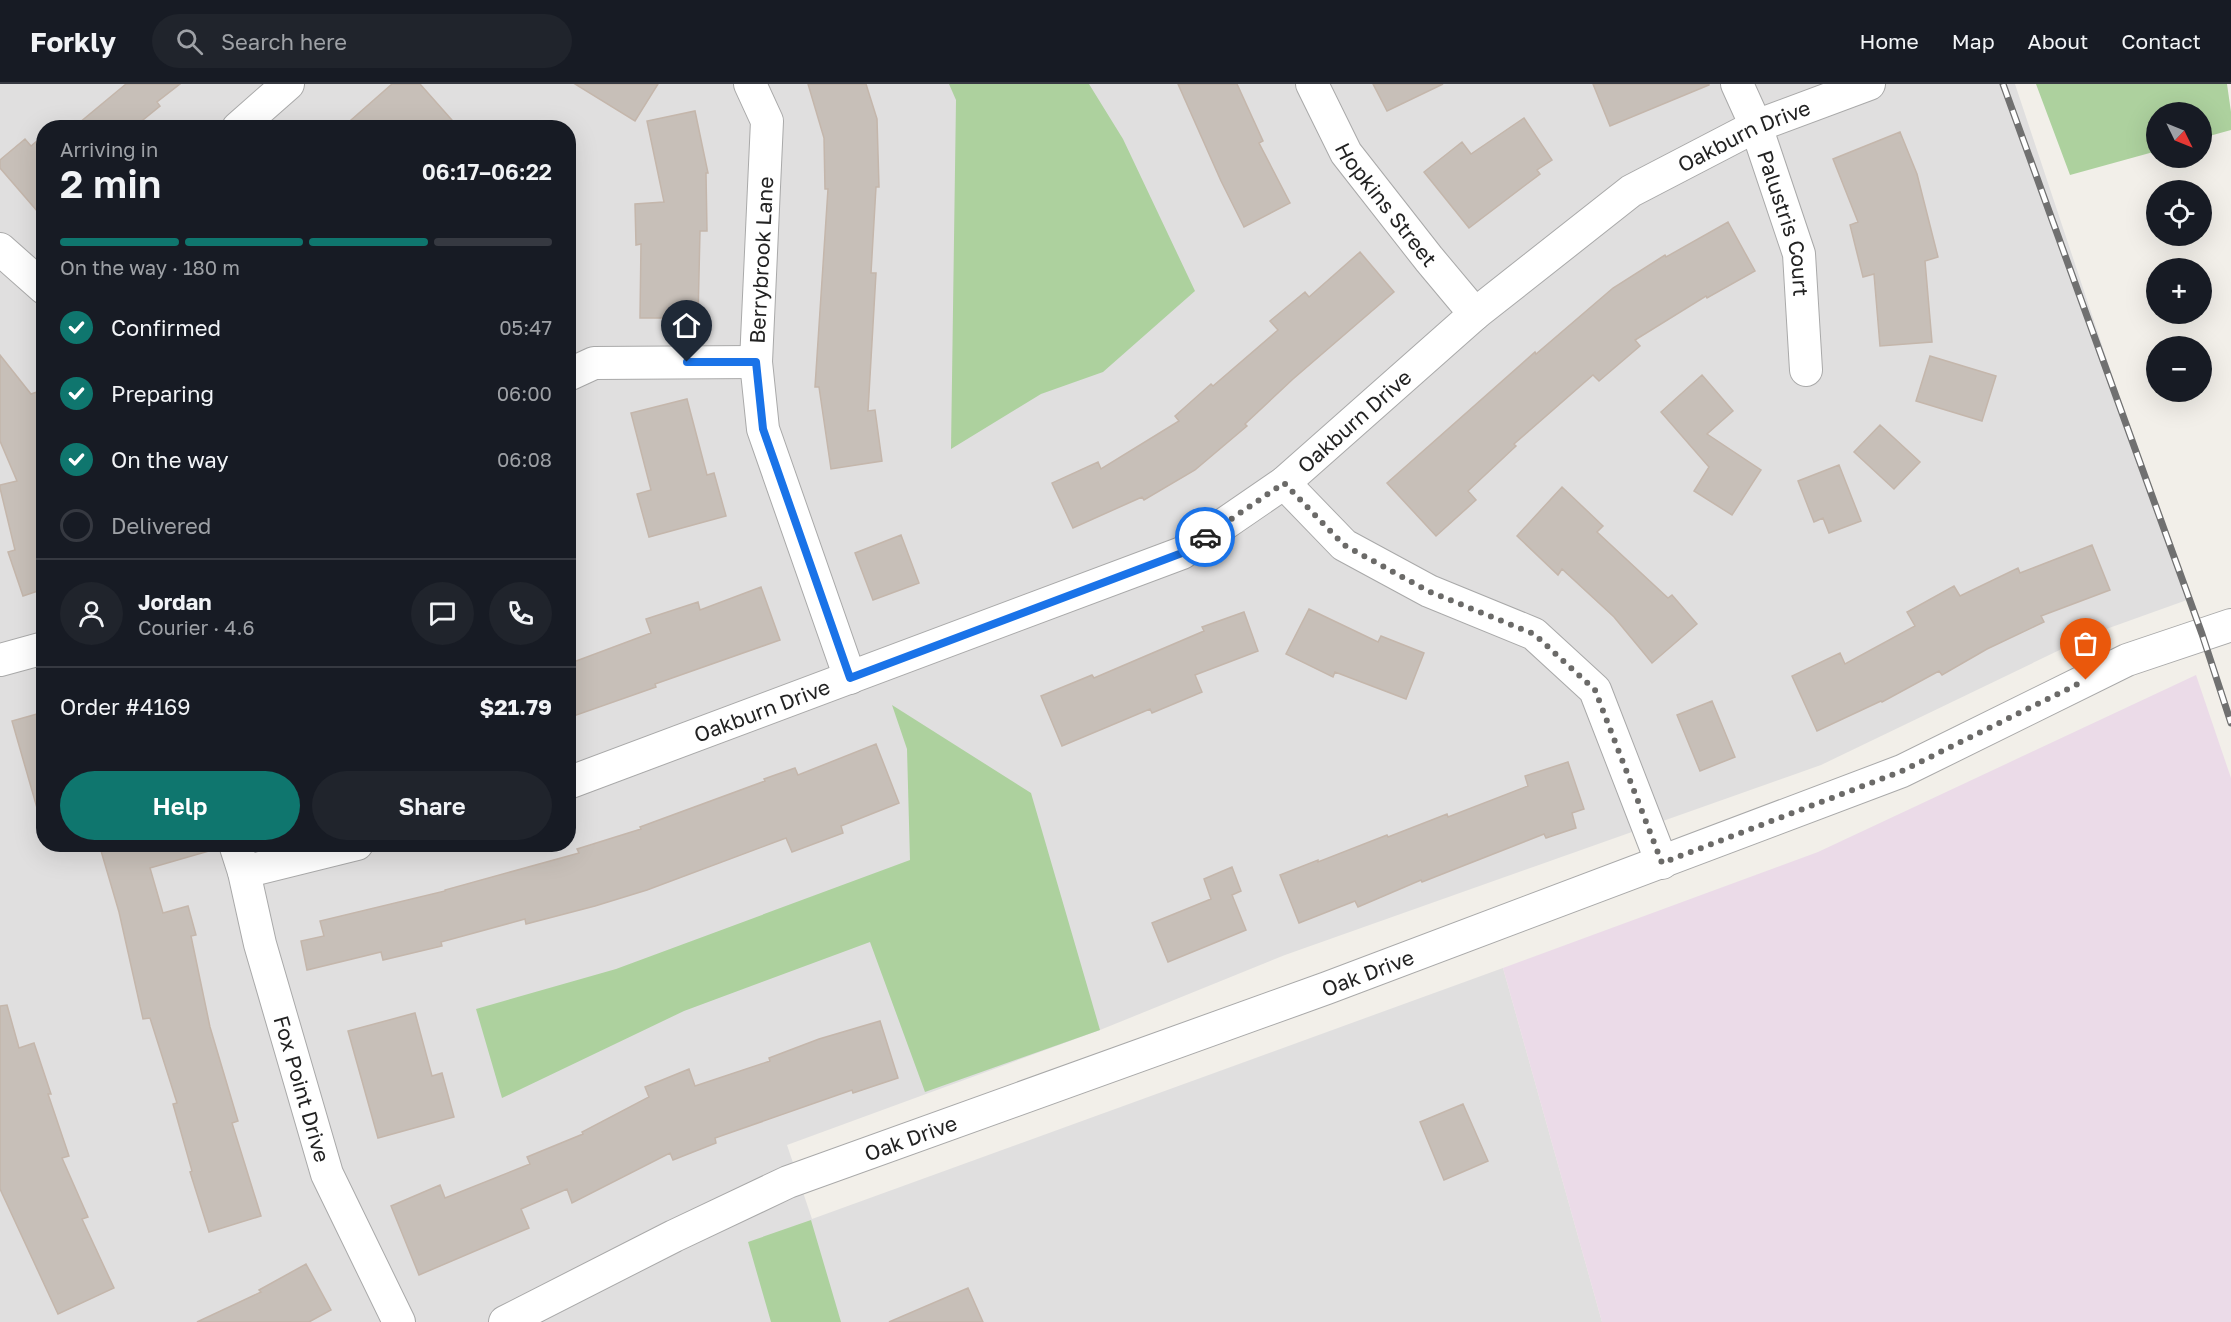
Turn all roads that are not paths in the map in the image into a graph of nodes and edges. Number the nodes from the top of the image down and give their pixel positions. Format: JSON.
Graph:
{"nodes":[{"id":1,"x":288,"y":84,"type":"edge"},
{"id":2,"x":750,"y":84,"type":"edge"},
{"id":3,"x":1312,"y":84,"type":"edge"},
{"id":4,"x":1737,"y":84,"type":"edge"},
{"id":5,"x":1869,"y":84,"type":"edge"},
{"id":6,"x":247,"y":120,"type":"edge"},
{"id":7,"x":1756,"y":126,"type":"junction"},
{"id":8,"x":0,"y":249,"type":"edge"},
{"id":9,"x":36,"y":281,"type":"edge"},
{"id":10,"x":1476,"y":314,"type":"junction"},
{"id":11,"x":756,"y":362,"type":"junction"},
{"id":12,"x":1806,"y":370,"type":"dead end"},
{"id":13,"x":576,"y":371,"type":"edge"},
{"id":14,"x":1284,"y":483,"type":"junction"},
{"id":15,"x":2231,"y":625,"type":"edge"},
{"id":16,"x":36,"y":650,"type":"edge"},
{"id":17,"x":0,"y":660,"type":"edge"},
{"id":18,"x":850,"y":678,"type":"junction"},
{"id":19,"x":576,"y":780,"type":"edge"},
{"id":20,"x":290,"y":852,"type":"edge"},
{"id":21,"x":240,"y":858,"type":"edge"},
{"id":22,"x":1662,"y":863,"type":"junction"},
{"id":23,"x":399,"y":1322,"type":"edge"},
{"id":24,"x":504,"y":1322,"type":"edge"}],
"edges":[{"from":1,"to":6,"type":"street"},
{"from":2,"to":11,"type":"street","name":"Berrybrook Lane"},
{"from":3,"to":10,"type":"street","name":"Hopkins Street"},
{"from":4,"to":7,"type":"street","name":"Palustris Court"},
{"from":5,"to":7,"type":"street","name":"Oakburn Drive"},
{"from":7,"to":10,"type":"street","name":"Oakburn Drive"},
{"from":7,"to":12,"type":"street","name":"Palustris Court"},
{"from":8,"to":9,"type":"street"},
{"from":10,"to":14,"type":"street","name":"Oakburn Drive"},
{"from":11,"to":13,"type":"street"},
{"from":11,"to":18,"type":"street","name":"Berrybrook Lane"},
{"from":14,"to":18,"type":"street","name":"Oakburn Drive"},
{"from":14,"to":22,"type":"street"},
{"from":15,"to":22,"type":"street","name":"Oak Drive"},
{"from":16,"to":17,"type":"street"},
{"from":18,"to":19,"type":"street","name":"Oakburn Drive"},
{"from":20,"to":21,"type":"street"},
{"from":21,"to":23,"type":"street","name":"Fox Point Drive"},
{"from":22,"to":24,"type":"street","name":"Oak Drive"}]}
